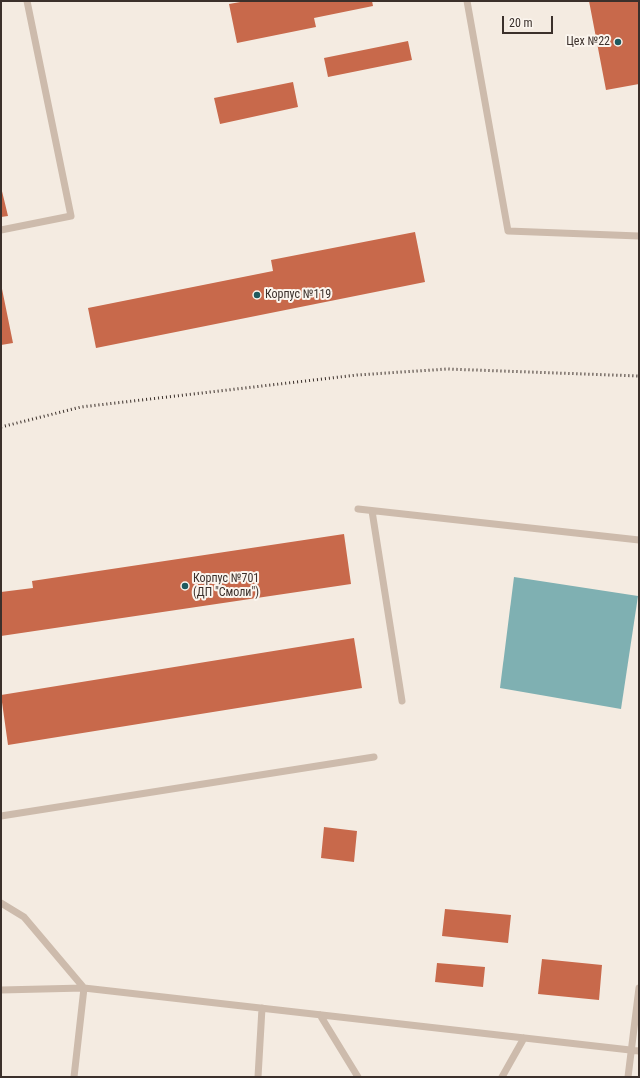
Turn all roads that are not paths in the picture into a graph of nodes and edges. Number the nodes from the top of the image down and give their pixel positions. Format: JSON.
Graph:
{"nodes":[{"id":1,"x":27,"y":1,"type":"edge"},
{"id":2,"x":467,"y":1,"type":"edge"},
{"id":3,"x":1,"y":230,"type":"edge"},
{"id":4,"x":639,"y":236,"type":"edge"},
{"id":5,"x":358,"y":509,"type":"dead end"},
{"id":6,"x":372,"y":511,"type":"junction"},
{"id":7,"x":639,"y":540,"type":"edge"},
{"id":8,"x":402,"y":700,"type":"dead end"},
{"id":9,"x":374,"y":757,"type":"dead end"},
{"id":10,"x":1,"y":816,"type":"edge"},
{"id":11,"x":1,"y":903,"type":"edge"},
{"id":12,"x":84,"y":988,"type":"junction"},
{"id":13,"x":639,"y":988,"type":"edge"},
{"id":14,"x":1,"y":990,"type":"edge"},
{"id":15,"x":262,"y":1008,"type":"junction"},
{"id":16,"x":320,"y":1015,"type":"junction"},
{"id":17,"x":524,"y":1038,"type":"junction"},
{"id":18,"x":635,"y":1051,"type":"edge"},
{"id":19,"x":74,"y":1077,"type":"edge"},
{"id":20,"x":258,"y":1077,"type":"edge"},
{"id":21,"x":358,"y":1077,"type":"edge"},
{"id":22,"x":502,"y":1077,"type":"edge"},
{"id":23,"x":628,"y":1077,"type":"edge"}],
"edges":[{"from":1,"to":3,"type":"lane"},
{"from":2,"to":4,"type":"lane"},
{"from":5,"to":6,"type":"lane"},
{"from":6,"to":7,"type":"lane"},
{"from":6,"to":8,"type":"lane"},
{"from":9,"to":10,"type":"lane"},
{"from":11,"to":12,"type":"lane"},
{"from":12,"to":14,"type":"lane"},
{"from":12,"to":15,"type":"lane"},
{"from":12,"to":19,"type":"lane"},
{"from":13,"to":18,"type":"lane"},
{"from":15,"to":16,"type":"lane"},
{"from":15,"to":20,"type":"lane"},
{"from":16,"to":17,"type":"lane"},
{"from":16,"to":21,"type":"lane"},
{"from":17,"to":18,"type":"lane"},
{"from":17,"to":22,"type":"lane"},
{"from":18,"to":23,"type":"lane"}]}
